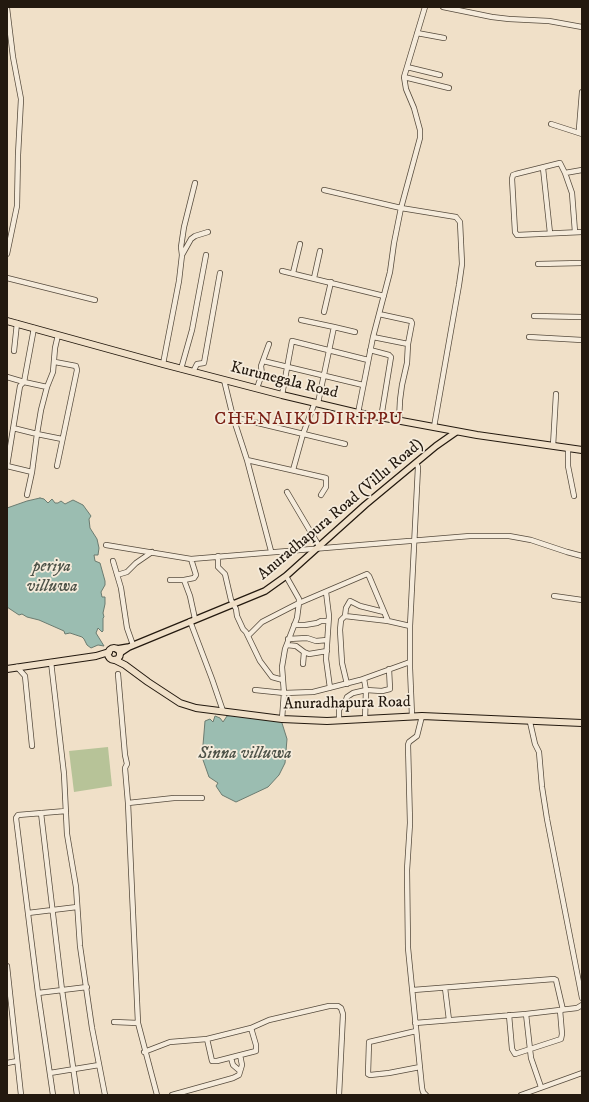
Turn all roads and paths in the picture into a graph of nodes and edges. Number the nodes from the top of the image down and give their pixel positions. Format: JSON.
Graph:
{"nodes":[{"id":1,"x":425,"y":7,"type":"edge"},
{"id":2,"x":443,"y":7,"type":"edge"},
{"id":3,"x":7,"y":8,"type":"edge"},
{"id":4,"x":582,"y":26,"type":"edge"},
{"id":5,"x":417,"y":33,"type":"junction"},
{"id":6,"x":444,"y":38,"type":"dead end"},
{"id":7,"x":407,"y":68,"type":"junction"},
{"id":8,"x":440,"y":75,"type":"dead end"},
{"id":9,"x":404,"y":77,"type":"junction"},
{"id":10,"x":449,"y":88,"type":"dead end"},
{"id":11,"x":582,"y":92,"type":"edge"},
{"id":12,"x":551,"y":124,"type":"dead end"},
{"id":13,"x":582,"y":133,"type":"edge"},
{"id":14,"x":543,"y":168,"type":"junction"},
{"id":15,"x":582,"y":170,"type":"edge"},
{"id":16,"x":565,"y":173,"type":"junction"},
{"id":17,"x":194,"y":182,"type":"dead end"},
{"id":18,"x":324,"y":190,"type":"dead end"},
{"id":19,"x":401,"y":208,"type":"junction"},
{"id":20,"x":208,"y":232,"type":"dead end"},
{"id":21,"x":575,"y":232,"type":"junction"},
{"id":22,"x":582,"y":232,"type":"edge"},
{"id":23,"x":550,"y":233,"type":"junction"},
{"id":24,"x":300,"y":244,"type":"dead end"},
{"id":25,"x":320,"y":251,"type":"dead end"},
{"id":26,"x":7,"y":254,"type":"edge"},
{"id":27,"x":182,"y":255,"type":"junction"},
{"id":28,"x":206,"y":255,"type":"dead end"},
{"id":29,"x":582,"y":263,"type":"edge"},
{"id":30,"x":538,"y":264,"type":"dead end"},
{"id":31,"x":282,"y":270,"type":"dead end"},
{"id":32,"x":220,"y":273,"type":"dead end"},
{"id":33,"x":293,"y":273,"type":"junction"},
{"id":34,"x":7,"y":278,"type":"edge"},
{"id":35,"x":314,"y":278,"type":"junction"},
{"id":36,"x":331,"y":282,"type":"junction"},
{"id":37,"x":384,"y":296,"type":"junction"},
{"id":38,"x":94,"y":300,"type":"dead end"},
{"id":39,"x":324,"y":312,"type":"dead end"},
{"id":40,"x":378,"y":314,"type":"junction"},
{"id":41,"x":534,"y":316,"type":"dead end"},
{"id":42,"x":582,"y":317,"type":"edge"},
{"id":43,"x":301,"y":320,"type":"dead end"},
{"id":44,"x":7,"y":321,"type":"edge"},
{"id":45,"x":17,"y":323,"type":"junction"},
{"id":46,"x":334,"y":327,"type":"junction"},
{"id":47,"x":34,"y":328,"type":"junction"},
{"id":48,"x":355,"y":332,"type":"dead end"},
{"id":49,"x":58,"y":335,"type":"junction"},
{"id":50,"x":373,"y":337,"type":"junction"},
{"id":51,"x":530,"y":337,"type":"dead end"},
{"id":52,"x":582,"y":340,"type":"edge"},
{"id":53,"x":269,"y":344,"type":"dead end"},
{"id":54,"x":408,"y":344,"type":"junction"},
{"id":55,"x":329,"y":350,"type":"junction"},
{"id":56,"x":370,"y":350,"type":"junction"},
{"id":57,"x":14,"y":351,"type":"dead end"},
{"id":58,"x":368,"y":360,"type":"junction"},
{"id":59,"x":263,"y":361,"type":"junction"},
{"id":60,"x":55,"y":362,"type":"junction"},
{"id":61,"x":163,"y":364,"type":"junction"},
{"id":62,"x":287,"y":366,"type":"junction"},
{"id":63,"x":181,"y":369,"type":"junction"},
{"id":64,"x":193,"y":372,"type":"junction"},
{"id":65,"x":323,"y":376,"type":"junction"},
{"id":66,"x":7,"y":377,"type":"edge"},
{"id":67,"x":224,"y":380,"type":"junction"},
{"id":68,"x":24,"y":382,"type":"junction"},
{"id":69,"x":363,"y":385,"type":"junction"},
{"id":70,"x":47,"y":387,"type":"junction"},
{"id":71,"x":257,"y":388,"type":"junction"},
{"id":72,"x":556,"y":394,"type":"dead end"},
{"id":73,"x":282,"y":395,"type":"junction"},
{"id":74,"x":316,"y":403,"type":"junction"},
{"id":75,"x":358,"y":413,"type":"junction"},
{"id":76,"x":233,"y":417,"type":"junction"},
{"id":77,"x":382,"y":418,"type":"junction"},
{"id":78,"x":399,"y":421,"type":"junction"},
{"id":79,"x":434,"y":427,"type":"junction"},
{"id":80,"x":13,"y":428,"type":"junction"},
{"id":81,"x":447,"y":430,"type":"junction"},
{"id":82,"x":456,"y":432,"type":"junction"},
{"id":83,"x":37,"y":434,"type":"junction"},
{"id":84,"x":302,"y":434,"type":"junction"},
{"id":85,"x":62,"y":439,"type":"junction"},
{"id":86,"x":345,"y":444,"type":"dead end"},
{"id":87,"x":436,"y":446,"type":"junction"},
{"id":88,"x":552,"y":446,"type":"junction"},
{"id":89,"x":568,"y":448,"type":"junction"},
{"id":90,"x":582,"y":450,"type":"edge"},
{"id":91,"x":247,"y":460,"type":"junction"},
{"id":92,"x":416,"y":464,"type":"junction"},
{"id":93,"x":7,"y":466,"type":"edge"},
{"id":94,"x":57,"y":466,"type":"dead end"},
{"id":95,"x":292,"y":470,"type":"junction"},
{"id":96,"x":32,"y":472,"type":"junction"},
{"id":97,"x":287,"y":492,"type":"dead end"},
{"id":98,"x":27,"y":495,"type":"dead end"},
{"id":99,"x":321,"y":495,"type":"dead end"},
{"id":100,"x":574,"y":496,"type":"dead end"},
{"id":101,"x":414,"y":541,"type":"junction"},
{"id":102,"x":106,"y":545,"type":"dead end"},
{"id":103,"x":317,"y":547,"type":"junction"},
{"id":104,"x":271,"y":551,"type":"junction"},
{"id":105,"x":152,"y":552,"type":"junction"},
{"id":106,"x":218,"y":556,"type":"junction"},
{"id":107,"x":582,"y":556,"type":"edge"},
{"id":108,"x":191,"y":559,"type":"junction"},
{"id":109,"x":113,"y":561,"type":"dead end"},
{"id":110,"x":116,"y":575,"type":"junction"},
{"id":111,"x":286,"y":576,"type":"junction"},
{"id":112,"x":170,"y":580,"type":"dead end"},
{"id":113,"x":184,"y":580,"type":"junction"},
{"id":114,"x":326,"y":592,"type":"junction"},
{"id":115,"x":554,"y":596,"type":"dead end"},
{"id":116,"x":582,"y":600,"type":"edge"},
{"id":117,"x":299,"y":603,"type":"junction"},
{"id":118,"x":233,"y":605,"type":"junction"},
{"id":119,"x":384,"y":612,"type":"junction"},
{"id":120,"x":344,"y":616,"type":"junction"},
{"id":121,"x":193,"y":620,"type":"junction"},
{"id":122,"x":328,"y":621,"type":"junction"},
{"id":123,"x":388,"y":621,"type":"junction"},
{"id":124,"x":294,"y":625,"type":"junction"},
{"id":125,"x":410,"y":626,"type":"junction"},
{"id":126,"x":248,"y":636,"type":"junction"},
{"id":127,"x":288,"y":639,"type":"junction"},
{"id":128,"x":327,"y":640,"type":"junction"},
{"id":129,"x":287,"y":644,"type":"junction"},
{"id":130,"x":131,"y":646,"type":"junction"},
{"id":131,"x":327,"y":651,"type":"junction"},
{"id":132,"x":119,"y":652,"type":"junction"},
{"id":133,"x":304,"y":652,"type":"junction"},
{"id":134,"x":111,"y":657,"type":"junction"},
{"id":135,"x":51,"y":662,"type":"junction"},
{"id":136,"x":410,"y":662,"type":"junction"},
{"id":137,"x":303,"y":664,"type":"dead end"},
{"id":138,"x":125,"y":665,"type":"junction"},
{"id":139,"x":17,"y":667,"type":"junction"},
{"id":140,"x":7,"y":668,"type":"edge"},
{"id":141,"x":389,"y":669,"type":"junction"},
{"id":142,"x":118,"y":674,"type":"dead end"},
{"id":143,"x":364,"y":679,"type":"junction"},
{"id":144,"x":283,"y":680,"type":"junction"},
{"id":145,"x":347,"y":684,"type":"junction"},
{"id":146,"x":330,"y":688,"type":"junction"},
{"id":147,"x":255,"y":690,"type":"dead end"},
{"id":148,"x":366,"y":690,"type":"junction"},
{"id":149,"x":284,"y":693,"type":"junction"},
{"id":150,"x":223,"y":711,"type":"junction"},
{"id":151,"x":412,"y":716,"type":"junction"},
{"id":152,"x":422,"y":716,"type":"junction"},
{"id":153,"x":282,"y":719,"type":"junction"},
{"id":154,"x":365,"y":719,"type":"junction"},
{"id":155,"x":339,"y":720,"type":"junction"},
{"id":156,"x":530,"y":722,"type":"junction"},
{"id":157,"x":582,"y":723,"type":"edge"},
{"id":158,"x":32,"y":746,"type":"dead end"},
{"id":159,"x":202,"y":798,"type":"dead end"},
{"id":160,"x":128,"y":803,"type":"junction"},
{"id":161,"x":66,"y":811,"type":"junction"},
{"id":162,"x":41,"y":813,"type":"junction"},
{"id":163,"x":77,"y":907,"type":"junction"},
{"id":164,"x":52,"y":909,"type":"junction"},
{"id":165,"x":28,"y":913,"type":"junction"},
{"id":166,"x":7,"y":966,"type":"edge"},
{"id":167,"x":8,"y":987,"type":"edge"},
{"id":168,"x":87,"y":987,"type":"junction"},
{"id":169,"x":446,"y":988,"type":"junction"},
{"id":170,"x":62,"y":990,"type":"junction"},
{"id":171,"x":413,"y":990,"type":"junction"},
{"id":172,"x":38,"y":993,"type":"junction"},
{"id":173,"x":582,"y":998,"type":"edge"},
{"id":174,"x":582,"y":1005,"type":"edge"},
{"id":175,"x":561,"y":1010,"type":"junction"},
{"id":176,"x":526,"y":1014,"type":"junction"},
{"id":177,"x":509,"y":1015,"type":"junction"},
{"id":178,"x":449,"y":1020,"type":"junction"},
{"id":179,"x":114,"y":1022,"type":"dead end"},
{"id":180,"x":138,"y":1023,"type":"junction"},
{"id":181,"x":415,"y":1023,"type":"junction"},
{"id":182,"x":252,"y":1028,"type":"junction"},
{"id":183,"x":416,"y":1031,"type":"junction"},
{"id":184,"x":207,"y":1039,"type":"junction"},
{"id":185,"x":530,"y":1050,"type":"junction"},
{"id":186,"x":144,"y":1052,"type":"junction"},
{"id":187,"x":240,"y":1055,"type":"junction"},
{"id":188,"x":231,"y":1058,"type":"junction"},
{"id":189,"x":17,"y":1061,"type":"junction"},
{"id":190,"x":7,"y":1063,"type":"edge"},
{"id":191,"x":99,"y":1065,"type":"junction"},
{"id":192,"x":420,"y":1067,"type":"junction"},
{"id":193,"x":73,"y":1069,"type":"junction"},
{"id":194,"x":240,"y":1071,"type":"junction"},
{"id":195,"x":50,"y":1073,"type":"junction"},
{"id":196,"x":582,"y":1073,"type":"edge"},
{"id":197,"x":542,"y":1087,"type":"junction"},
{"id":198,"x":21,"y":1095,"type":"edge"},
{"id":199,"x":53,"y":1095,"type":"edge"},
{"id":200,"x":77,"y":1095,"type":"edge"},
{"id":201,"x":105,"y":1095,"type":"edge"},
{"id":202,"x":156,"y":1095,"type":"edge"},
{"id":203,"x":172,"y":1095,"type":"edge"},
{"id":204,"x":339,"y":1095,"type":"edge"},
{"id":205,"x":426,"y":1095,"type":"edge"},
{"id":206,"x":521,"y":1095,"type":"edge"}],
"edges":[{"from":1,"to":5,"type":"street"},
{"from":2,"to":4,"type":"street"},
{"from":3,"to":26,"type":"street"},
{"from":5,"to":6,"type":"street"},
{"from":5,"to":7,"type":"street"},
{"from":7,"to":8,"type":"street"},
{"from":7,"to":9,"type":"street"},
{"from":9,"to":10,"type":"street"},
{"from":9,"to":19,"type":"street"},
{"from":11,"to":13,"type":"street"},
{"from":12,"to":13,"type":"street"},
{"from":14,"to":16,"type":"street"},
{"from":14,"to":23,"type":"street"},
{"from":14,"to":23,"type":"street"},
{"from":15,"to":16,"type":"street"},
{"from":16,"to":21,"type":"street"},
{"from":17,"to":27,"type":"street"},
{"from":18,"to":19,"type":"street"},
{"from":19,"to":37,"type":"street"},
{"from":19,"to":79,"type":"street"},
{"from":20,"to":27,"type":"street"},
{"from":21,"to":22,"type":"street"},
{"from":21,"to":23,"type":"street"},
{"from":24,"to":33,"type":"street"},
{"from":25,"to":35,"type":"street"},
{"from":27,"to":61,"type":"street"},
{"from":28,"to":63,"type":"street"},
{"from":29,"to":30,"type":"street"},
{"from":31,"to":33,"type":"street"},
{"from":32,"to":64,"type":"street"},
{"from":33,"to":35,"type":"street"},
{"from":34,"to":38,"type":"street"},
{"from":35,"to":36,"type":"street"},
{"from":36,"to":37,"type":"street"},
{"from":36,"to":39,"type":"street"},
{"from":37,"to":40,"type":"street"},
{"from":40,"to":50,"type":"street"},
{"from":40,"to":54,"type":"street"},
{"from":41,"to":42,"type":"street"},
{"from":43,"to":46,"type":"street"},
{"from":44,"to":45,"type":"highway","name":"Kurunegala Road"},
{"from":45,"to":47,"type":"highway","name":"Kurunegala Road"},
{"from":45,"to":57,"type":"street"},
{"from":46,"to":48,"type":"street"},
{"from":46,"to":55,"type":"street"},
{"from":47,"to":49,"type":"highway","name":"Kurunegala Road"},
{"from":47,"to":68,"type":"street"},
{"from":49,"to":60,"type":"street"},
{"from":49,"to":61,"type":"highway","name":"Kurunegala Road"},
{"from":50,"to":54,"type":"street"},
{"from":50,"to":56,"type":"street"},
{"from":51,"to":52,"type":"street"},
{"from":53,"to":59,"type":"street"},
{"from":54,"to":78,"type":"street"},
{"from":55,"to":58,"type":"street"},
{"from":55,"to":62,"type":"street"},
{"from":55,"to":65,"type":"street"},
{"from":56,"to":58,"type":"street"},
{"from":56,"to":77,"type":"street"},
{"from":58,"to":69,"type":"street"},
{"from":59,"to":62,"type":"street"},
{"from":59,"to":71,"type":"street"},
{"from":60,"to":70,"type":"street"},
{"from":60,"to":85,"type":"street"},
{"from":61,"to":63,"type":"highway","name":"Kurunegala Road"},
{"from":62,"to":65,"type":"street"},
{"from":62,"to":73,"type":"street"},
{"from":63,"to":64,"type":"highway","name":"Kurunegala Road"},
{"from":64,"to":67,"type":"highway","name":"Kurunegala Road"},
{"from":65,"to":69,"type":"street"},
{"from":65,"to":74,"type":"street"},
{"from":66,"to":68,"type":"street"},
{"from":67,"to":71,"type":"highway","name":"Kurunegala Road"},
{"from":67,"to":76,"type":"street"},
{"from":68,"to":70,"type":"street"},
{"from":68,"to":80,"type":"street"},
{"from":69,"to":75,"type":"street"},
{"from":70,"to":83,"type":"street"},
{"from":71,"to":73,"type":"highway","name":"Kurunegala Road"},
{"from":72,"to":88,"type":"street"},
{"from":73,"to":74,"type":"highway","name":"Kurunegala Road"},
{"from":74,"to":75,"type":"highway","name":"Kurunegala Road"},
{"from":74,"to":84,"type":"street"},
{"from":75,"to":77,"type":"highway","name":"Kurunegala Road"},
{"from":76,"to":84,"type":"street"},
{"from":76,"to":91,"type":"street"},
{"from":77,"to":78,"type":"highway","name":"Kurunegala Road"},
{"from":78,"to":79,"type":"highway","name":"Kurunegala Road"},
{"from":79,"to":81,"type":"highway","name":"Kurunegala Road"},
{"from":80,"to":83,"type":"street"},
{"from":80,"to":93,"type":"street"},
{"from":81,"to":82,"type":"highway","name":"Kurunegala Road"},
{"from":81,"to":87,"type":"main road","name":"Anuradhapura Road (Villu Road)"},
{"from":82,"to":87,"type":"main road","name":"Anuradhapura Road (Villu Road)"},
{"from":82,"to":88,"type":"highway","name":"Kurunegala Road"},
{"from":83,"to":85,"type":"street"},
{"from":83,"to":96,"type":"street"},
{"from":84,"to":86,"type":"street"},
{"from":84,"to":95,"type":"street"},
{"from":85,"to":94,"type":"street"},
{"from":87,"to":92,"type":"main road","name":"Anuradhapura Road (Villu Road)"},
{"from":88,"to":89,"type":"highway","name":"Kurunegala Road"},
{"from":89,"to":90,"type":"highway","name":"Kurunegala Road"},
{"from":89,"to":100,"type":"street"},
{"from":91,"to":95,"type":"street"},
{"from":91,"to":104,"type":"street"},
{"from":92,"to":101,"type":"street"},
{"from":92,"to":103,"type":"main road","name":"Anuradhapura Road (Villu Road)"},
{"from":93,"to":96,"type":"street"},
{"from":95,"to":99,"type":"street"},
{"from":96,"to":98,"type":"street"},
{"from":97,"to":103,"type":"street"},
{"from":101,"to":103,"type":"street"},
{"from":101,"to":107,"type":"street"},
{"from":101,"to":125,"type":"street"},
{"from":102,"to":105,"type":"street"},
{"from":103,"to":104,"type":"street"},
{"from":103,"to":111,"type":"main road","name":"Anuradhapura Road (Villu Road)"},
{"from":104,"to":106,"type":"street"},
{"from":105,"to":108,"type":"street"},
{"from":105,"to":110,"type":"street"},
{"from":106,"to":108,"type":"street"},
{"from":106,"to":118,"type":"street"},
{"from":108,"to":113,"type":"street"},
{"from":109,"to":110,"type":"street"},
{"from":110,"to":130,"type":"street"},
{"from":111,"to":117,"type":"street"},
{"from":111,"to":118,"type":"main road","name":"Anuradhapura Road (Villu Road)"},
{"from":112,"to":113,"type":"street"},
{"from":113,"to":121,"type":"street"},
{"from":114,"to":117,"type":"street"},
{"from":114,"to":119,"type":"street"},
{"from":114,"to":122,"type":"street"},
{"from":115,"to":116,"type":"street"},
{"from":117,"to":124,"type":"street"},
{"from":117,"to":126,"type":"street"},
{"from":118,"to":121,"type":"main road","name":"Anuradhapura Road (Villu Road)"},
{"from":118,"to":126,"type":"street"},
{"from":119,"to":120,"type":"street"},
{"from":119,"to":123,"type":"street"},
{"from":120,"to":123,"type":"street"},
{"from":120,"to":145,"type":"street"},
{"from":121,"to":130,"type":"main road","name":"Anuradhapura Road (Villu Road)"},
{"from":121,"to":150,"type":"street"},
{"from":122,"to":124,"type":"street"},
{"from":122,"to":128,"type":"street"},
{"from":123,"to":125,"type":"street"},
{"from":124,"to":127,"type":"street"},
{"from":125,"to":136,"type":"street"},
{"from":126,"to":144,"type":"street"},
{"from":127,"to":128,"type":"street"},
{"from":127,"to":129,"type":"street"},
{"from":128,"to":131,"type":"street"},
{"from":129,"to":133,"type":"street"},
{"from":129,"to":144,"type":"street"},
{"from":130,"to":132,"type":"main road","name":"Anuradhapura Road (Villu Road)"},
{"from":131,"to":133,"type":"street"},
{"from":131,"to":146,"type":"street"},
{"from":132,"to":134,"type":"highway"},
{"from":132,"to":134,"type":"highway"},
{"from":132,"to":138,"type":"highway","name":"Anuradhapura Road"},
{"from":133,"to":137,"type":"street"},
{"from":134,"to":135,"type":"highway","name":"Anuradhapura Road"},
{"from":134,"to":138,"type":"highway","name":"Anuradhapura Road"},
{"from":135,"to":139,"type":"highway","name":"Anuradhapura Road"},
{"from":135,"to":161,"type":"street"},
{"from":136,"to":141,"type":"street"},
{"from":136,"to":151,"type":"street"},
{"from":138,"to":150,"type":"highway","name":"Anuradhapura Road"},
{"from":139,"to":140,"type":"highway","name":"Anuradhapura Road"},
{"from":139,"to":158,"type":"street"},
{"from":141,"to":143,"type":"street"},
{"from":141,"to":148,"type":"street"},
{"from":142,"to":160,"type":"street"},
{"from":143,"to":145,"type":"street"},
{"from":143,"to":148,"type":"street"},
{"from":144,"to":149,"type":"street"},
{"from":145,"to":146,"type":"street"},
{"from":146,"to":149,"type":"street"},
{"from":147,"to":149,"type":"street"},
{"from":148,"to":154,"type":"street"},
{"from":148,"to":155,"type":"street"},
{"from":149,"to":153,"type":"street"},
{"from":150,"to":153,"type":"highway","name":"Anuradhapura Road"},
{"from":151,"to":152,"type":"highway","name":"Anuradhapura Road"},
{"from":151,"to":154,"type":"highway","name":"Anuradhapura Road"},
{"from":152,"to":156,"type":"highway","name":"Anuradhapura Road"},
{"from":152,"to":171,"type":"street"},
{"from":153,"to":155,"type":"highway","name":"Anuradhapura Road"},
{"from":154,"to":155,"type":"highway","name":"Anuradhapura Road"},
{"from":156,"to":157,"type":"highway","name":"Anuradhapura Road"},
{"from":156,"to":173,"type":"street"},
{"from":159,"to":160,"type":"street"},
{"from":160,"to":180,"type":"street"},
{"from":161,"to":162,"type":"street"},
{"from":161,"to":163,"type":"street"},
{"from":162,"to":164,"type":"street"},
{"from":162,"to":165,"type":"street"},
{"from":163,"to":164,"type":"street"},
{"from":163,"to":168,"type":"street"},
{"from":164,"to":165,"type":"street"},
{"from":164,"to":170,"type":"street"},
{"from":165,"to":172,"type":"street"},
{"from":166,"to":167,"type":"street"},
{"from":167,"to":189,"type":"street"},
{"from":168,"to":170,"type":"street"},
{"from":168,"to":191,"type":"street"},
{"from":169,"to":171,"type":"street"},
{"from":169,"to":175,"type":"street"},
{"from":169,"to":178,"type":"street"},
{"from":170,"to":172,"type":"street"},
{"from":170,"to":193,"type":"street"},
{"from":171,"to":181,"type":"street"},
{"from":172,"to":195,"type":"street"},
{"from":174,"to":175,"type":"street"},
{"from":175,"to":176,"type":"street"},
{"from":175,"to":185,"type":"street"},
{"from":176,"to":177,"type":"street"},
{"from":176,"to":185,"type":"street"},
{"from":177,"to":178,"type":"street"},
{"from":177,"to":185,"type":"street"},
{"from":178,"to":181,"type":"street"},
{"from":179,"to":180,"type":"street"},
{"from":180,"to":186,"type":"street"},
{"from":181,"to":183,"type":"street"},
{"from":182,"to":184,"type":"street"},
{"from":182,"to":187,"type":"street"},
{"from":182,"to":204,"type":"street"},
{"from":183,"to":192,"type":"street"},
{"from":183,"to":192,"type":"street"},
{"from":184,"to":186,"type":"street"},
{"from":184,"to":188,"type":"street"},
{"from":185,"to":197,"type":"street"},
{"from":186,"to":202,"type":"street"},
{"from":187,"to":188,"type":"street"},
{"from":187,"to":194,"type":"street"},
{"from":188,"to":194,"type":"street"},
{"from":189,"to":190,"type":"street"},
{"from":189,"to":198,"type":"street"},
{"from":191,"to":193,"type":"street"},
{"from":191,"to":201,"type":"street"},
{"from":192,"to":205,"type":"street"},
{"from":193,"to":195,"type":"street"},
{"from":193,"to":200,"type":"street"},
{"from":194,"to":203,"type":"street"},
{"from":195,"to":199,"type":"street"},
{"from":196,"to":197,"type":"street"},
{"from":197,"to":206,"type":"street"}]}
